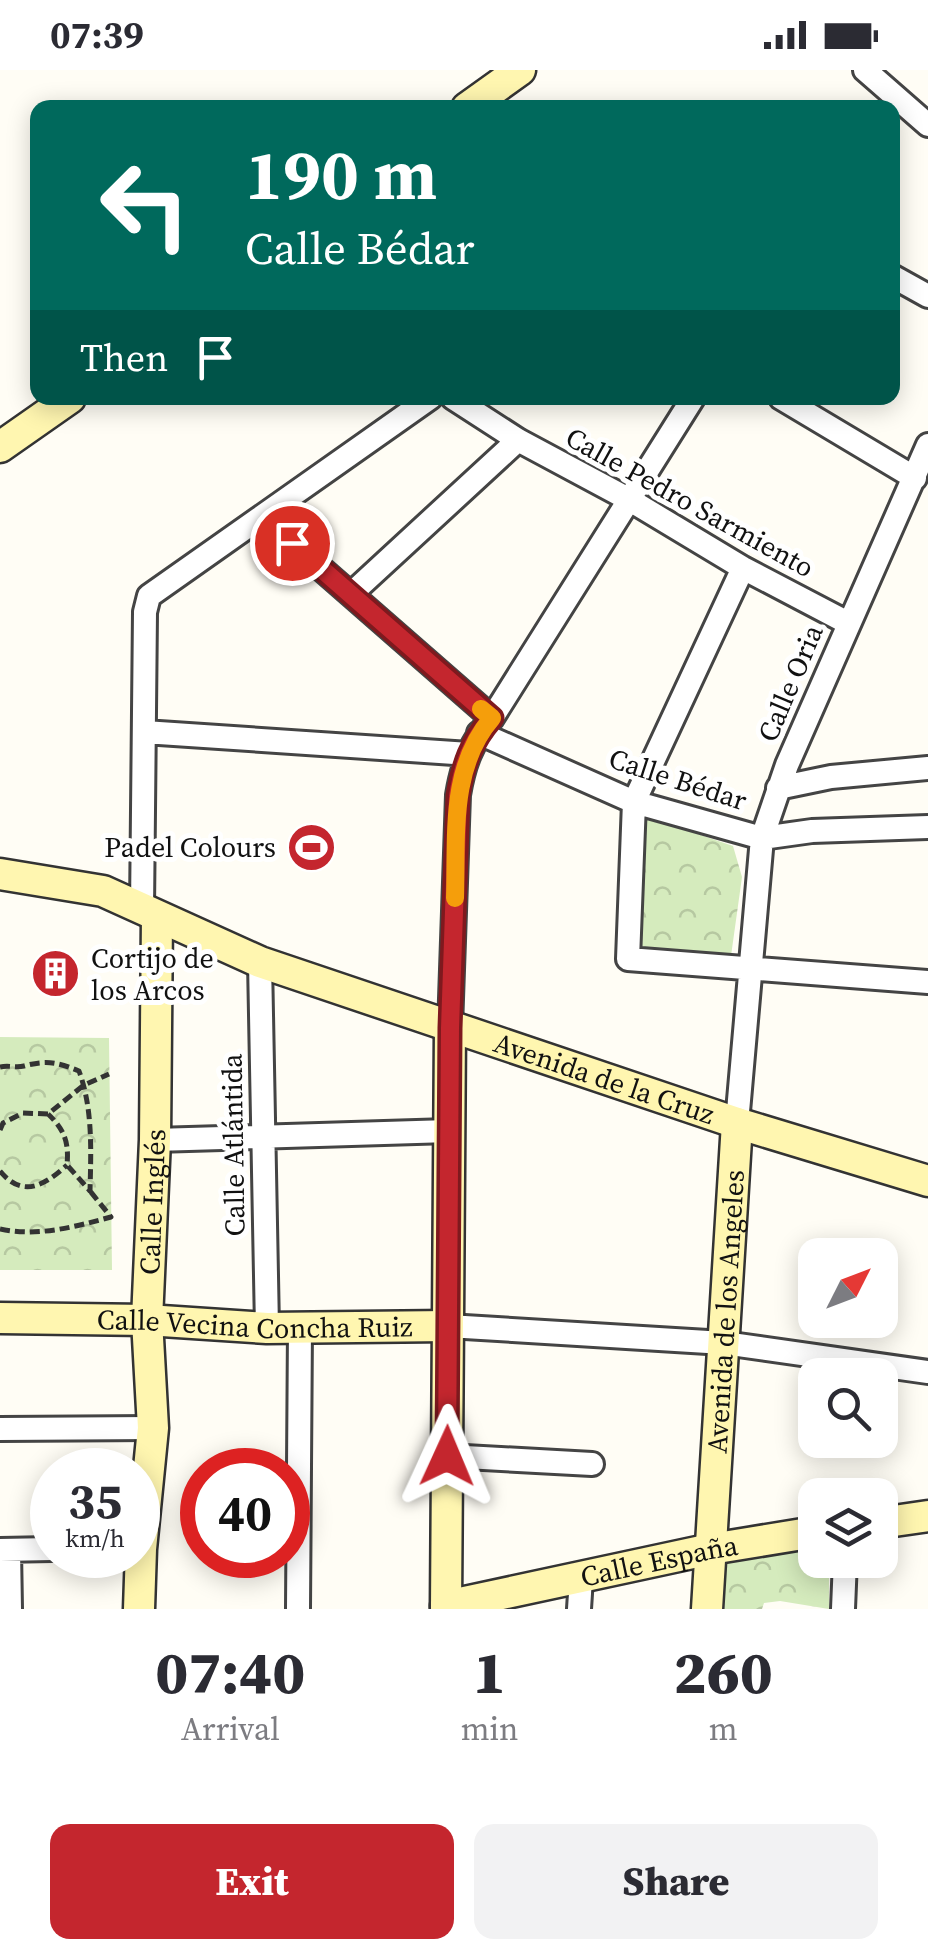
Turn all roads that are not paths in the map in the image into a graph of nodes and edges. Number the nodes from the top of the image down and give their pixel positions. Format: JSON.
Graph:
{"nodes":[{"id":1,"x":520,"y":70,"type":"edge"},
{"id":2,"x":865,"y":70,"type":"edge"},
{"id":3,"x":479,"y":100,"type":"edge"},
{"id":4,"x":890,"y":100,"type":"edge"},
{"id":5,"x":900,"y":107,"type":"edge"},
{"id":6,"x":928,"y":125,"type":"edge"},
{"id":7,"x":900,"y":280,"type":"edge"},
{"id":8,"x":928,"y":296,"type":"edge"},
{"id":9,"x":60,"y":405,"type":"edge"},
{"id":10,"x":420,"y":405,"type":"edge"},
{"id":11,"x":464,"y":405,"type":"edge"},
{"id":12,"x":688,"y":405,"type":"edge"},
{"id":13,"x":793,"y":405,"type":"edge"},
{"id":14,"x":518,"y":440,"type":"junction"},
{"id":15,"x":928,"y":445,"type":"edge"},
{"id":16,"x":0,"y":447,"type":"edge"},
{"id":17,"x":915,"y":478,"type":"junction"},
{"id":18,"x":630,"y":500,"type":"junction"},
{"id":19,"x":262,"y":517,"type":"junction"},
{"id":20,"x":742,"y":568,"type":"junction"},
{"id":21,"x":352,"y":594,"type":"junction"},
{"id":22,"x":848,"y":623,"type":"junction"},
{"id":23,"x":144,"y":732,"type":"junction"},
{"id":24,"x":480,"y":735,"type":"junction"},
{"id":25,"x":928,"y":768,"type":"edge"},
{"id":26,"x":778,"y":788,"type":"junction"},
{"id":27,"x":634,"y":802,"type":"junction"},
{"id":28,"x":928,"y":828,"type":"edge"},
{"id":29,"x":762,"y":838,"type":"junction"},
{"id":30,"x":0,"y":874,"type":"edge"},
{"id":31,"x":150,"y":913,"type":"junction"},
{"id":32,"x":260,"y":962,"type":"junction"},
{"id":33,"x":750,"y":966,"type":"junction"},
{"id":34,"x":928,"y":982,"type":"edge"},
{"id":35,"x":450,"y":1028,"type":"junction"},
{"id":36,"x":737,"y":1123,"type":"junction"},
{"id":37,"x":449,"y":1131,"type":"junction"},
{"id":38,"x":263,"y":1137,"type":"junction"},
{"id":39,"x":155,"y":1140,"type":"junction"},
{"id":40,"x":928,"y":1181,"type":"edge"},
{"id":41,"x":0,"y":1318,"type":"edge"},
{"id":42,"x":148,"y":1320,"type":"junction"},
{"id":43,"x":448,"y":1326,"type":"junction"},
{"id":44,"x":267,"y":1328,"type":"junction"},
{"id":45,"x":300,"y":1328,"type":"junction"},
{"id":46,"x":724,"y":1343,"type":"junction"},
{"id":47,"x":928,"y":1372,"type":"edge"},
{"id":48,"x":152,"y":1428,"type":"junction"},
{"id":49,"x":0,"y":1429,"type":"edge"},
{"id":50,"x":150,"y":1448,"type":"edge"},
{"id":51,"x":447,"y":1456,"type":"junction"},
{"id":52,"x":592,"y":1464,"type":"dead end"},
{"id":53,"x":928,"y":1516,"type":"edge"},
{"id":54,"x":898,"y":1520,"type":"edge"},
{"id":55,"x":798,"y":1535,"type":"edge"},
{"id":56,"x":711,"y":1549,"type":"junction"},
{"id":57,"x":4,"y":1550,"type":"edge"},
{"id":58,"x":30,"y":1550,"type":"edge"},
{"id":59,"x":139,"y":1578,"type":"edge"},
{"id":60,"x":581,"y":1578,"type":"junction"},
{"id":61,"x":845,"y":1578,"type":"edge"},
{"id":62,"x":446,"y":1608,"type":"edge"},
{"id":63,"x":10,"y":1609,"type":"edge"},
{"id":64,"x":140,"y":1609,"type":"edge"},
{"id":65,"x":298,"y":1609,"type":"edge"},
{"id":66,"x":579,"y":1609,"type":"edge"},
{"id":67,"x":707,"y":1609,"type":"edge"},
{"id":68,"x":844,"y":1609,"type":"edge"}],
"edges":[{"from":1,"to":3,"type":"street"},
{"from":2,"to":4,"type":"street"},
{"from":5,"to":6,"type":"street"},
{"from":7,"to":8,"type":"street"},
{"from":9,"to":16,"type":"street"},
{"from":10,"to":19,"type":"street"},
{"from":11,"to":14,"type":"street","name":"Calle Pedro Sarmiento"},
{"from":12,"to":18,"type":"street"},
{"from":13,"to":17,"type":"street"},
{"from":14,"to":18,"type":"street","name":"Calle Pedro Sarmiento"},
{"from":14,"to":21,"type":"street"},
{"from":15,"to":17,"type":"street","name":"Calle Oria"},
{"from":17,"to":22,"type":"street","name":"Calle Oria"},
{"from":18,"to":20,"type":"street","name":"Calle Pedro Sarmiento"},
{"from":18,"to":24,"type":"street"},
{"from":19,"to":21,"type":"street","name":"Calle Bédar"},
{"from":19,"to":23,"type":"street"},
{"from":20,"to":22,"type":"street","name":"Calle Pedro Sarmiento"},
{"from":20,"to":27,"type":"street"},
{"from":21,"to":24,"type":"street","name":"Calle Bédar"},
{"from":22,"to":26,"type":"street","name":"Calle Oria"},
{"from":23,"to":24,"type":"street"},
{"from":23,"to":31,"type":"street"},
{"from":24,"to":27,"type":"street","name":"Calle Bédar"},
{"from":24,"to":35,"type":"street"},
{"from":25,"to":26,"type":"street","name":"Calle Bédar"},
{"from":26,"to":29,"type":"street","name":"Calle Oria"},
{"from":27,"to":29,"type":"street","name":"Calle Bédar"},
{"from":27,"to":33,"type":"street"},
{"from":28,"to":29,"type":"street","name":"Calle Bédar"},
{"from":29,"to":33,"type":"street","name":"Avenida de los Angeles"},
{"from":30,"to":31,"type":"street","name":"Avenida de la Cruz"},
{"from":31,"to":32,"type":"street","name":"Avenida de la Cruz"},
{"from":31,"to":39,"type":"street","name":"Calle Inglés"},
{"from":32,"to":35,"type":"street","name":"Avenida de la Cruz"},
{"from":32,"to":38,"type":"street","name":"Calle Atlántida"},
{"from":33,"to":34,"type":"street"},
{"from":33,"to":36,"type":"street","name":"Avenida de los Angeles"},
{"from":35,"to":36,"type":"street","name":"Avenida de la Cruz"},
{"from":35,"to":37,"type":"street"},
{"from":36,"to":40,"type":"street","name":"Avenida de la Cruz"},
{"from":36,"to":46,"type":"street","name":"Avenida de los Angeles"},
{"from":37,"to":38,"type":"street"},
{"from":37,"to":43,"type":"street"},
{"from":38,"to":39,"type":"street"},
{"from":38,"to":44,"type":"street","name":"Calle Atlántida"},
{"from":39,"to":42,"type":"street","name":"Calle Inglés"},
{"from":41,"to":42,"type":"street","name":"Calle Vecina Concha Ruiz"},
{"from":42,"to":44,"type":"street","name":"Calle Vecina Concha Ruiz"},
{"from":42,"to":48,"type":"street","name":"Calle Inglés"},
{"from":43,"to":45,"type":"street","name":"Calle Vecina Concha Ruiz"},
{"from":43,"to":46,"type":"street","name":"Calle Vecina Concha Ruiz"},
{"from":43,"to":51,"type":"street"},
{"from":44,"to":45,"type":"street","name":"Calle Vecina Concha Ruiz"},
{"from":45,"to":65,"type":"street"},
{"from":46,"to":47,"type":"street","name":"Calle Vecina Concha Ruiz"},
{"from":46,"to":56,"type":"street","name":"Avenida de los Angeles"},
{"from":48,"to":49,"type":"street"},
{"from":48,"to":50,"type":"street","name":"Calle Inglés"},
{"from":51,"to":52,"type":"street"},
{"from":51,"to":62,"type":"street"},
{"from":53,"to":54,"type":"street"},
{"from":55,"to":56,"type":"street","name":"Calle España"},
{"from":56,"to":60,"type":"street","name":"Calle España"},
{"from":56,"to":67,"type":"street","name":"Avenida de los Angeles"},
{"from":57,"to":58,"type":"street"},
{"from":57,"to":63,"type":"street"},
{"from":59,"to":64,"type":"street","name":"Calle Inglés"},
{"from":60,"to":62,"type":"street","name":"Calle España"},
{"from":60,"to":66,"type":"street"},
{"from":61,"to":68,"type":"street"}]}
